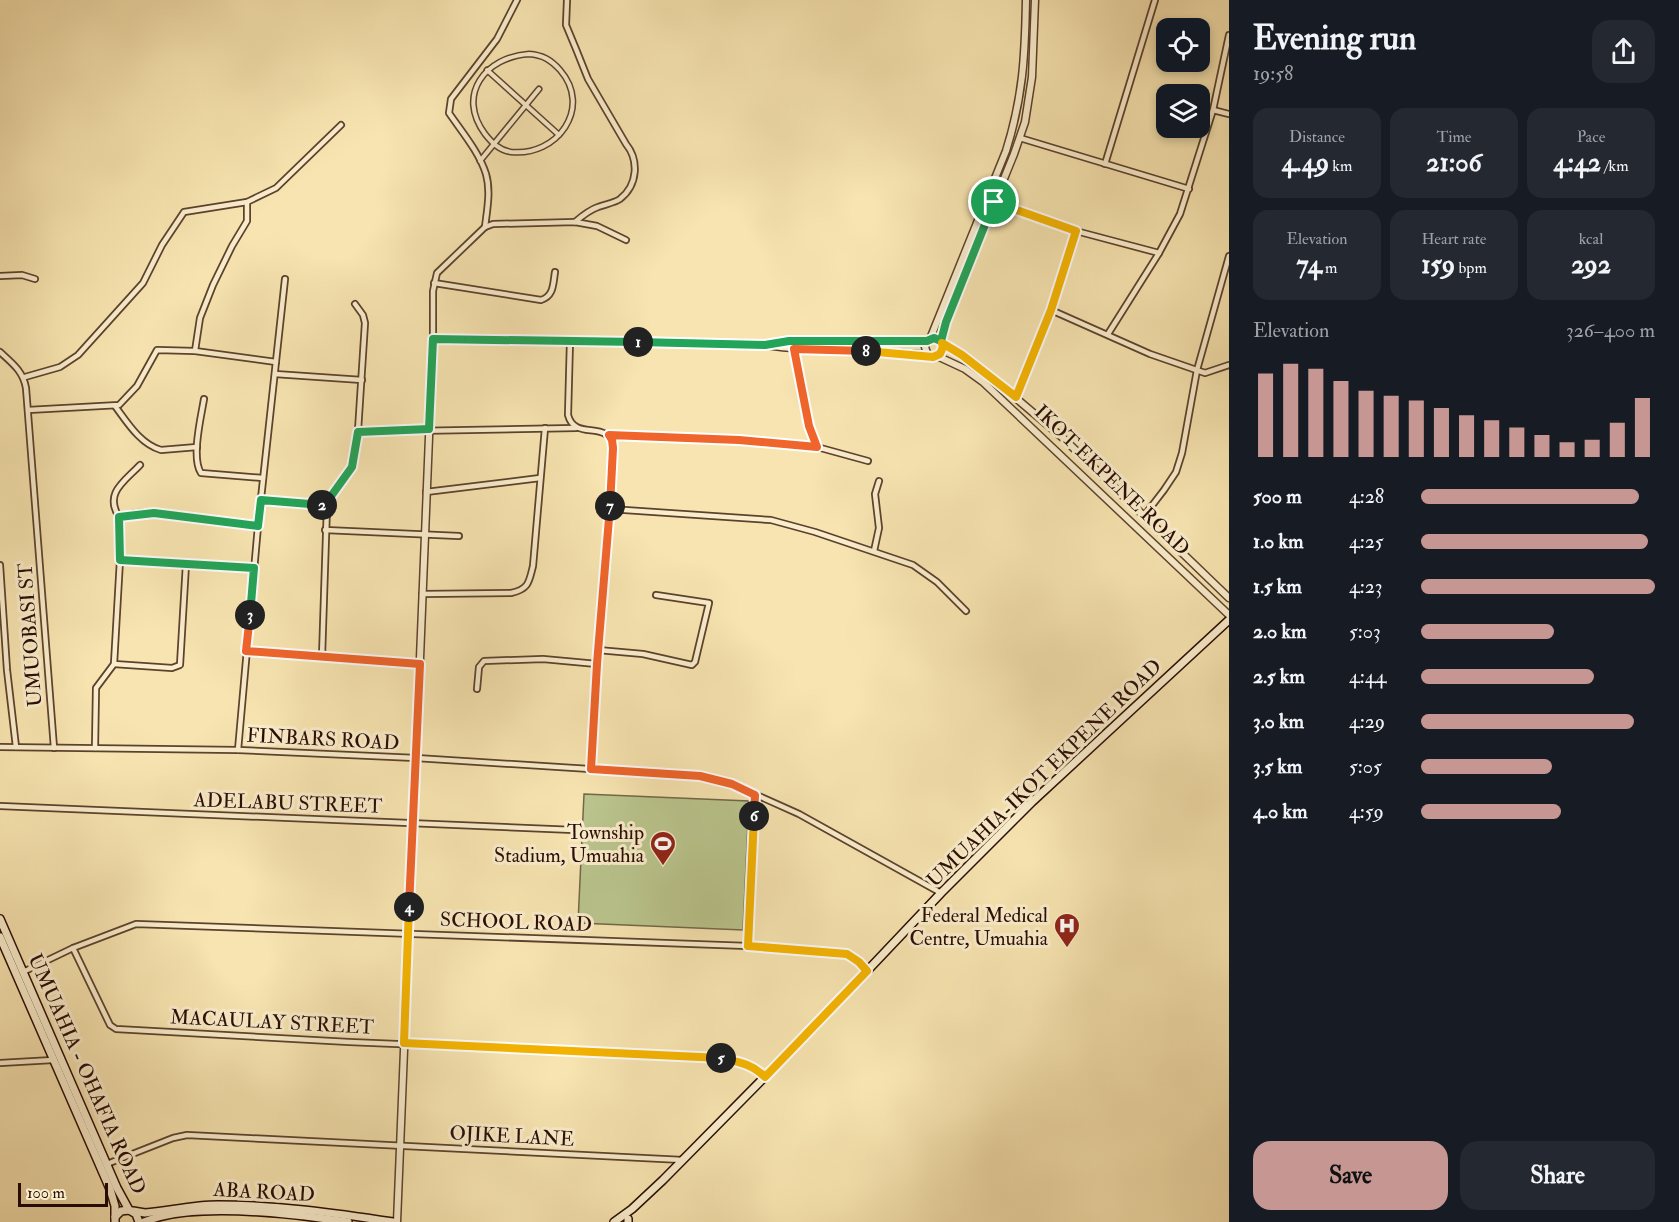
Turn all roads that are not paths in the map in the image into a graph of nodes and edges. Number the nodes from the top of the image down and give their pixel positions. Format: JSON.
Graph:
{"nodes":[{"id":1,"x":517,"y":0,"type":"edge"},
{"id":2,"x":567,"y":0,"type":"edge"},
{"id":3,"x":1026,"y":0,"type":"edge"},
{"id":4,"x":1035,"y":0,"type":"edge"},
{"id":5,"x":1155,"y":0,"type":"edge"},
{"id":6,"x":1229,"y":35,"type":"edge"},
{"id":7,"x":487,"y":70,"type":"junction"},
{"id":8,"x":539,"y":89,"type":"dead end"},
{"id":9,"x":526,"y":105,"type":"junction"},
{"id":10,"x":1213,"y":110,"type":"junction"},
{"id":11,"x":1229,"y":114,"type":"edge"},
{"id":12,"x":341,"y":125,"type":"dead end"},
{"id":13,"x":559,"y":135,"type":"junction"},
{"id":14,"x":1020,"y":138,"type":"junction"},
{"id":15,"x":494,"y":145,"type":"junction"},
{"id":16,"x":480,"y":162,"type":"junction"},
{"id":17,"x":1105,"y":164,"type":"junction"},
{"id":18,"x":1189,"y":189,"type":"junction"},
{"id":19,"x":248,"y":202,"type":"junction"},
{"id":20,"x":994,"y":202,"type":"junction"},
{"id":21,"x":574,"y":222,"type":"junction"},
{"id":22,"x":485,"y":227,"type":"junction"},
{"id":23,"x":1076,"y":231,"type":"junction"},
{"id":24,"x":626,"y":240,"type":"dead end"},
{"id":25,"x":1159,"y":253,"type":"junction"},
{"id":26,"x":1229,"y":256,"type":"edge"},
{"id":27,"x":1228,"y":266,"type":"edge"},
{"id":28,"x":555,"y":272,"type":"dead end"},
{"id":29,"x":0,"y":276,"type":"edge"},
{"id":30,"x":35,"y":279,"type":"dead end"},
{"id":31,"x":285,"y":279,"type":"dead end"},
{"id":32,"x":434,"y":283,"type":"junction"},
{"id":33,"x":355,"y":304,"type":"dead end"},
{"id":34,"x":1051,"y":310,"type":"junction"},
{"id":35,"x":1108,"y":334,"type":"junction"},
{"id":36,"x":433,"y":339,"type":"junction"},
{"id":37,"x":570,"y":340,"type":"junction"},
{"id":38,"x":928,"y":340,"type":"junction"},
{"id":39,"x":942,"y":342,"type":"junction"},
{"id":40,"x":765,"y":345,"type":"junction"},
{"id":41,"x":794,"y":349,"type":"junction"},
{"id":42,"x":195,"y":351,"type":"junction"},
{"id":43,"x":0,"y":352,"type":"edge"},
{"id":44,"x":929,"y":355,"type":"junction"},
{"id":45,"x":937,"y":356,"type":"junction"},
{"id":46,"x":276,"y":362,"type":"junction"},
{"id":47,"x":1229,"y":365,"type":"edge"},
{"id":48,"x":1197,"y":370,"type":"junction"},
{"id":49,"x":275,"y":374,"type":"junction"},
{"id":50,"x":25,"y":377,"type":"junction"},
{"id":51,"x":362,"y":380,"type":"junction"},
{"id":52,"x":1016,"y":397,"type":"junction"},
{"id":53,"x":204,"y":399,"type":"dead end"},
{"id":54,"x":115,"y":406,"type":"junction"},
{"id":55,"x":28,"y":410,"type":"junction"},
{"id":56,"x":569,"y":425,"type":"junction"},
{"id":57,"x":545,"y":428,"type":"junction"},
{"id":58,"x":429,"y":429,"type":"junction"},
{"id":59,"x":358,"y":432,"type":"junction"},
{"id":60,"x":609,"y":435,"type":"junction"},
{"id":61,"x":197,"y":447,"type":"junction"},
{"id":62,"x":817,"y":447,"type":"junction"},
{"id":63,"x":868,"y":460,"type":"dead end"},
{"id":64,"x":140,"y":465,"type":"dead end"},
{"id":65,"x":263,"y":478,"type":"junction"},
{"id":66,"x":540,"y":478,"type":"junction"},
{"id":67,"x":879,"y":481,"type":"dead end"},
{"id":68,"x":426,"y":492,"type":"junction"},
{"id":69,"x":261,"y":500,"type":"junction"},
{"id":70,"x":327,"y":506,"type":"junction"},
{"id":71,"x":610,"y":509,"type":"junction"},
{"id":72,"x":1144,"y":516,"type":"junction"},
{"id":73,"x":119,"y":517,"type":"junction"},
{"id":74,"x":258,"y":526,"type":"junction"},
{"id":75,"x":325,"y":530,"type":"junction"},
{"id":76,"x":425,"y":534,"type":"junction"},
{"id":77,"x":459,"y":536,"type":"dead end"},
{"id":78,"x":874,"y":551,"type":"junction"},
{"id":79,"x":120,"y":560,"type":"junction"},
{"id":80,"x":186,"y":564,"type":"junction"},
{"id":81,"x":0,"y":566,"type":"edge"},
{"id":82,"x":254,"y":568,"type":"junction"},
{"id":83,"x":422,"y":594,"type":"junction"},
{"id":84,"x":656,"y":595,"type":"dead end"},
{"id":85,"x":1229,"y":598,"type":"edge"},
{"id":86,"x":966,"y":610,"type":"dead end"},
{"id":87,"x":1229,"y":615,"type":"edge"},
{"id":88,"x":1229,"y":620,"type":"edge"},
{"id":89,"x":598,"y":650,"type":"junction"},
{"id":90,"x":246,"y":651,"type":"junction"},
{"id":91,"x":322,"y":657,"type":"junction"},
{"id":92,"x":114,"y":664,"type":"junction"},
{"id":93,"x":420,"y":664,"type":"junction"},
{"id":94,"x":597,"y":664,"type":"junction"},
{"id":95,"x":477,"y":689,"type":"dead end"},
{"id":96,"x":0,"y":747,"type":"edge"},
{"id":97,"x":16,"y":747,"type":"junction"},
{"id":98,"x":54,"y":748,"type":"junction"},
{"id":99,"x":95,"y":748,"type":"junction"},
{"id":100,"x":238,"y":750,"type":"junction"},
{"id":101,"x":416,"y":758,"type":"junction"},
{"id":102,"x":591,"y":769,"type":"junction"},
{"id":103,"x":755,"y":795,"type":"junction"},
{"id":104,"x":0,"y":806,"type":"edge"},
{"id":105,"x":412,"y":823,"type":"junction"},
{"id":106,"x":574,"y":830,"type":"dead end"},
{"id":107,"x":941,"y":893,"type":"junction"},
{"id":108,"x":0,"y":919,"type":"edge"},
{"id":109,"x":408,"y":932,"type":"junction"},
{"id":110,"x":0,"y":937,"type":"edge"},
{"id":111,"x":748,"y":946,"type":"junction"},
{"id":112,"x":73,"y":948,"type":"junction"},
{"id":113,"x":867,"y":971,"type":"junction"},
{"id":114,"x":23,"y":972,"type":"junction"},
{"id":115,"x":404,"y":1043,"type":"junction"},
{"id":116,"x":53,"y":1060,"type":"junction"},
{"id":117,"x":0,"y":1064,"type":"edge"},
{"id":118,"x":765,"y":1077,"type":"junction"},
{"id":119,"x":400,"y":1146,"type":"junction"},
{"id":120,"x":683,"y":1160,"type":"junction"},
{"id":121,"x":106,"y":1164,"type":"junction"},
{"id":122,"x":633,"y":1209,"type":"junction"},
{"id":123,"x":131,"y":1210,"type":"junction"},
{"id":124,"x":113,"y":1220,"type":"edge"},
{"id":125,"x":627,"y":1221,"type":"edge"},
{"id":126,"x":139,"y":1222,"type":"edge"},
{"id":127,"x":144,"y":1222,"type":"edge"},
{"id":128,"x":348,"y":1222,"type":"edge"},
{"id":129,"x":395,"y":1222,"type":"edge"},
{"id":130,"x":615,"y":1222,"type":"edge"}],
"edges":[{"from":1,"to":16,"type":"street"},
{"from":2,"to":21,"type":"street"},
{"from":3,"to":38,"type":"street"},
{"from":4,"to":14,"type":"street"},
{"from":5,"to":17,"type":"street"},
{"from":6,"to":10,"type":"street"},
{"from":7,"to":9,"type":"street"},
{"from":7,"to":13,"type":"street"},
{"from":7,"to":15,"type":"street"},
{"from":8,"to":9,"type":"street"},
{"from":9,"to":13,"type":"street"},
{"from":9,"to":15,"type":"street"},
{"from":10,"to":11,"type":"street"},
{"from":10,"to":18,"type":"street"},
{"from":12,"to":19,"type":"street"},
{"from":13,"to":15,"type":"street"},
{"from":14,"to":17,"type":"street"},
{"from":14,"to":20,"type":"street"},
{"from":15,"to":16,"type":"street"},
{"from":16,"to":22,"type":"street"},
{"from":17,"to":18,"type":"street"},
{"from":18,"to":25,"type":"street"},
{"from":19,"to":42,"type":"street"},
{"from":19,"to":50,"type":"street"},
{"from":20,"to":23,"type":"street"},
{"from":20,"to":39,"type":"street"},
{"from":21,"to":22,"type":"street"},
{"from":21,"to":24,"type":"street"},
{"from":22,"to":32,"type":"street"},
{"from":23,"to":25,"type":"street"},
{"from":23,"to":34,"type":"street"},
{"from":25,"to":35,"type":"street"},
{"from":26,"to":27,"type":"street"},
{"from":27,"to":48,"type":"street"},
{"from":28,"to":32,"type":"street"},
{"from":29,"to":30,"type":"street"},
{"from":31,"to":46,"type":"street"},
{"from":32,"to":36,"type":"street"},
{"from":33,"to":51,"type":"street"},
{"from":34,"to":35,"type":"street"},
{"from":34,"to":52,"type":"street"},
{"from":35,"to":48,"type":"street"},
{"from":36,"to":37,"type":"street"},
{"from":36,"to":58,"type":"street"},
{"from":37,"to":40,"type":"street"},
{"from":37,"to":56,"type":"street"},
{"from":38,"to":39,"type":"street"},
{"from":38,"to":40,"type":"street"},
{"from":38,"to":44,"type":"street"},
{"from":39,"to":45,"type":"street"},
{"from":39,"to":52,"type":"street"},
{"from":40,"to":41,"type":"street"},
{"from":41,"to":44,"type":"street"},
{"from":41,"to":62,"type":"street"},
{"from":42,"to":46,"type":"street"},
{"from":42,"to":54,"type":"street"},
{"from":43,"to":50,"type":"street"},
{"from":44,"to":45,"type":"street"},
{"from":45,"to":87,"type":"street","name":"IKOT EKPENE ROAD"},
{"from":46,"to":49,"type":"street"},
{"from":47,"to":48,"type":"street"},
{"from":48,"to":72,"type":"street"},
{"from":49,"to":51,"type":"street"},
{"from":49,"to":65,"type":"street"},
{"from":50,"to":55,"type":"street","name":"UMUOBASI ST"},
{"from":51,"to":59,"type":"street"},
{"from":52,"to":72,"type":"street"},
{"from":53,"to":61,"type":"street"},
{"from":54,"to":55,"type":"street"},
{"from":54,"to":61,"type":"street"},
{"from":55,"to":98,"type":"street","name":"UMUOBASI ST"},
{"from":56,"to":57,"type":"street"},
{"from":56,"to":60,"type":"street"},
{"from":57,"to":58,"type":"street"},
{"from":57,"to":66,"type":"street"},
{"from":58,"to":59,"type":"street"},
{"from":58,"to":68,"type":"street"},
{"from":59,"to":70,"type":"street"},
{"from":60,"to":62,"type":"street"},
{"from":60,"to":71,"type":"street"},
{"from":61,"to":65,"type":"street"},
{"from":62,"to":63,"type":"street"},
{"from":64,"to":73,"type":"street"},
{"from":65,"to":69,"type":"street"},
{"from":66,"to":68,"type":"street"},
{"from":66,"to":83,"type":"street"},
{"from":67,"to":78,"type":"street"},
{"from":68,"to":76,"type":"street"},
{"from":69,"to":70,"type":"street"},
{"from":69,"to":74,"type":"street"},
{"from":70,"to":75,"type":"street"},
{"from":71,"to":78,"type":"street"},
{"from":71,"to":89,"type":"street"},
{"from":72,"to":85,"type":"street"},
{"from":73,"to":74,"type":"street"},
{"from":73,"to":79,"type":"street"},
{"from":74,"to":82,"type":"street"},
{"from":75,"to":76,"type":"street"},
{"from":75,"to":91,"type":"street"},
{"from":76,"to":77,"type":"street"},
{"from":76,"to":83,"type":"street"},
{"from":78,"to":86,"type":"street"},
{"from":79,"to":80,"type":"street"},
{"from":79,"to":92,"type":"street"},
{"from":80,"to":82,"type":"street"},
{"from":80,"to":92,"type":"street"},
{"from":81,"to":97,"type":"street"},
{"from":82,"to":90,"type":"street"},
{"from":83,"to":93,"type":"street"},
{"from":84,"to":89,"type":"street"},
{"from":88,"to":107,"type":"main road","name":"UMUAHIA-IKOT EKPENE ROAD"},
{"from":89,"to":94,"type":"street"},
{"from":90,"to":91,"type":"street"},
{"from":90,"to":100,"type":"street"},
{"from":91,"to":93,"type":"street"},
{"from":92,"to":99,"type":"street"},
{"from":93,"to":101,"type":"street"},
{"from":94,"to":95,"type":"street"},
{"from":94,"to":102,"type":"street"},
{"from":96,"to":97,"type":"street","name":"FINBARS ROAD"},
{"from":97,"to":98,"type":"street","name":"FINBARS ROAD"},
{"from":98,"to":99,"type":"street","name":"FINBARS ROAD"},
{"from":99,"to":100,"type":"street","name":"FINBARS ROAD"},
{"from":100,"to":101,"type":"street","name":"FINBARS ROAD"},
{"from":101,"to":102,"type":"street","name":"FINBARS ROAD"},
{"from":101,"to":105,"type":"street"},
{"from":102,"to":103,"type":"street","name":"FINBARS ROAD"},
{"from":103,"to":107,"type":"street","name":"FINBARS ROAD"},
{"from":103,"to":111,"type":"street"},
{"from":104,"to":105,"type":"street","name":"ADELABU STREET"},
{"from":105,"to":106,"type":"street","name":"ADELABU STREET"},
{"from":105,"to":109,"type":"street"},
{"from":107,"to":113,"type":"main road","name":"UMUAHIA-IKOT EKPENE ROAD"},
{"from":108,"to":114,"type":"main road","name":"UMUAHIA - OHAFIA ROAD"},
{"from":109,"to":111,"type":"street","name":"SCHOOL ROAD"},
{"from":109,"to":112,"type":"street","name":"SCHOOL ROAD"},
{"from":109,"to":115,"type":"street"},
{"from":110,"to":116,"type":"main road","name":"UMUAHIA - OHAFIA ROAD"},
{"from":111,"to":113,"type":"street","name":"SCHOOL ROAD"},
{"from":112,"to":114,"type":"street","name":"SCHOOL ROAD"},
{"from":112,"to":115,"type":"street","name":"MACAULAY STREET"},
{"from":113,"to":118,"type":"main road","name":"UMUAHIA-IKOT EKPENE ROAD"},
{"from":114,"to":121,"type":"main road","name":"UMUAHIA - OHAFIA ROAD"},
{"from":115,"to":118,"type":"street","name":"MACAULAY STREET"},
{"from":115,"to":119,"type":"street"},
{"from":116,"to":117,"type":"street"},
{"from":116,"to":124,"type":"main road","name":"UMUAHIA - OHAFIA ROAD"},
{"from":118,"to":120,"type":"main road","name":"UMUAHIA-IKOT EKPENE ROAD"},
{"from":119,"to":120,"type":"street","name":"OJIKE LANE"},
{"from":119,"to":121,"type":"street","name":"OJIKE LANE"},
{"from":119,"to":129,"type":"street"},
{"from":120,"to":122,"type":"main road","name":"UMUAHIA-IKOT EKPENE ROAD"},
{"from":121,"to":123,"type":"main road","name":"UMUAHIA - OHAFIA ROAD"},
{"from":122,"to":125,"type":"main road"},
{"from":122,"to":130,"type":"main road"},
{"from":123,"to":124,"type":"main road"},
{"from":123,"to":126,"type":"main road","name":"UMUAHIA - OHAFIA ROAD"},
{"from":123,"to":129,"type":"main road","name":"ABA ROAD"},
{"from":127,"to":128,"type":"main road","name":"ABA ROAD"}]}
